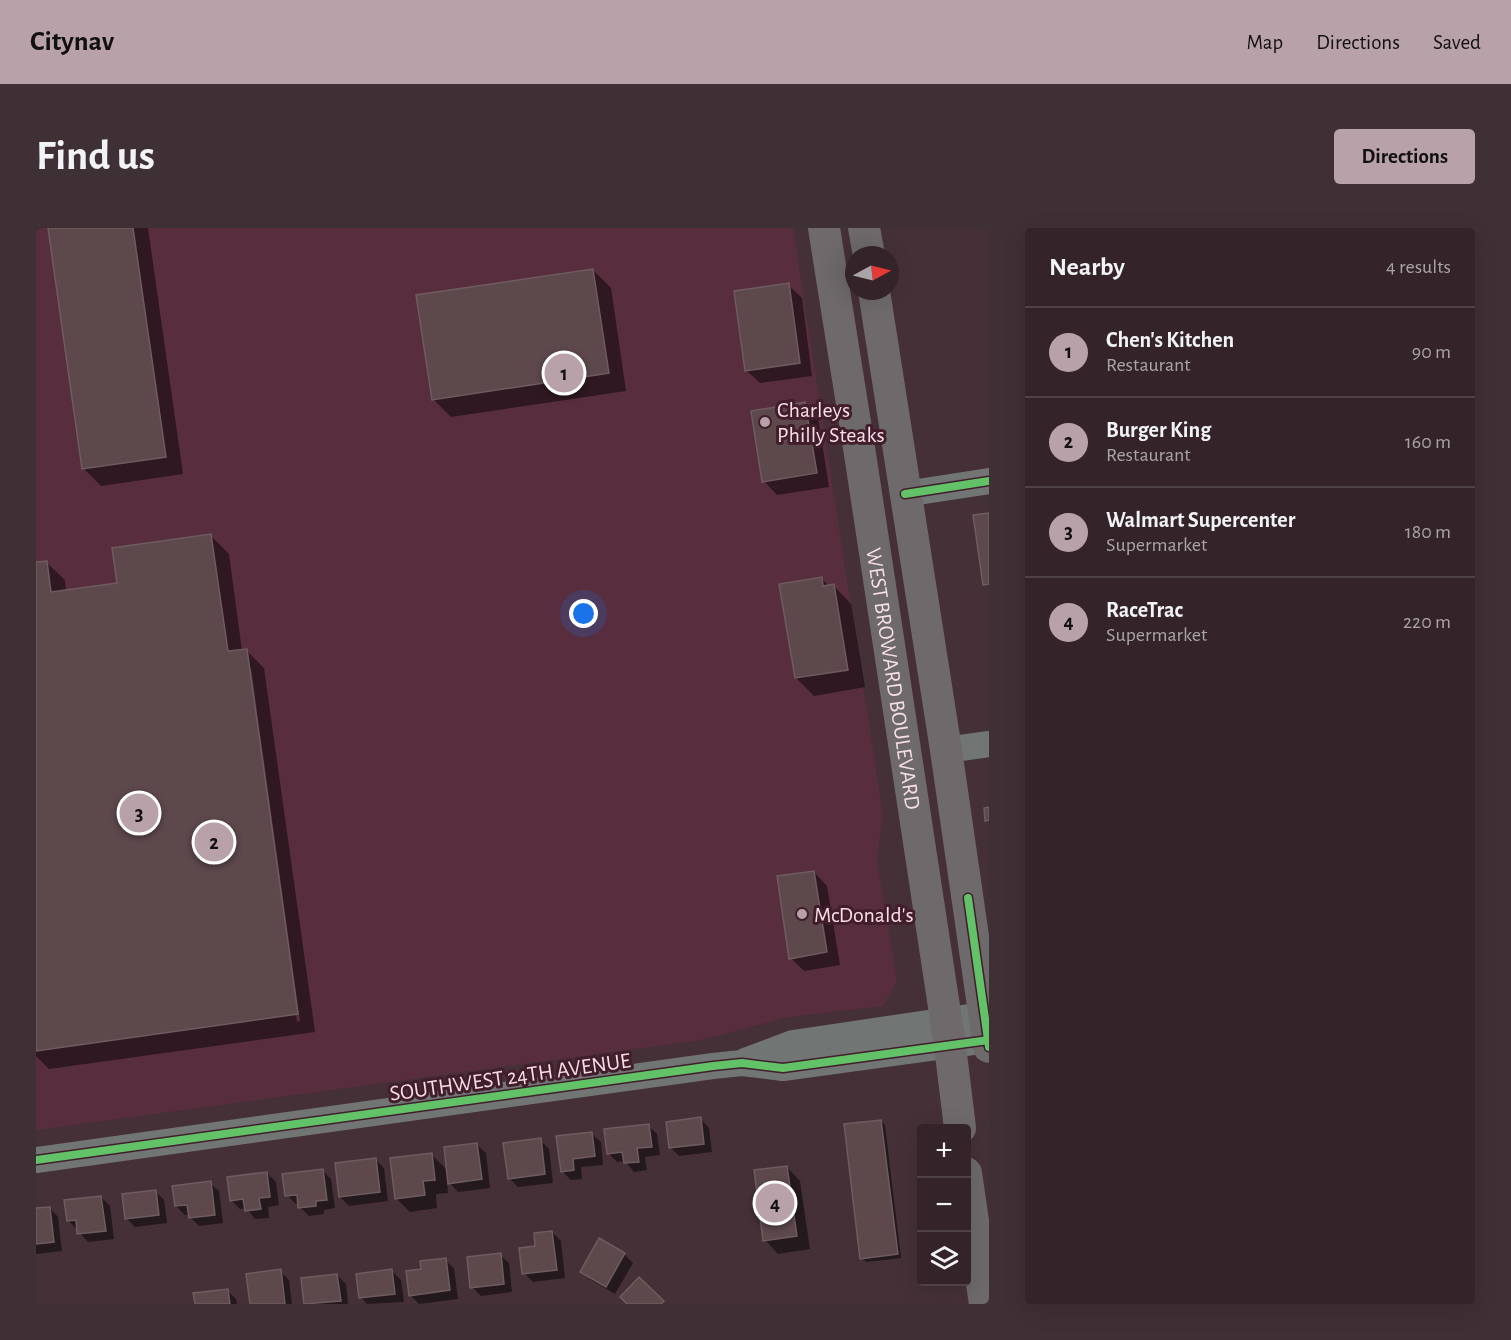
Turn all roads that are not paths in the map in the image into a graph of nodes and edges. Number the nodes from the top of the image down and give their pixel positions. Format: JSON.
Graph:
{"nodes":[{"id":1,"x":824,"y":228,"type":"edge"},
{"id":2,"x":864,"y":228,"type":"edge"},
{"id":3,"x":867,"y":246,"type":"edge"},
{"id":4,"x":875,"y":300,"type":"edge"},
{"id":5,"x":989,"y":481,"type":"edge"},
{"id":6,"x":905,"y":494,"type":"junction"},
{"id":7,"x":867,"y":498,"type":"junction"},
{"id":8,"x":914,"y":552,"type":"junction"},
{"id":9,"x":989,"y":744,"type":"edge"},
{"id":10,"x":946,"y":750,"type":"junction"},
{"id":11,"x":988,"y":1031,"type":"edge"},
{"id":12,"x":948,"y":1033,"type":"junction"},
{"id":13,"x":959,"y":1124,"type":"edge"},
{"id":14,"x":36,"y":1160,"type":"edge"},
{"id":15,"x":967,"y":1178,"type":"edge"},
{"id":16,"x":985,"y":1304,"type":"edge"}],
"edges":[{"from":1,"to":7,"type":"main road","name":"WEST BROWARD BOULEVARD"},
{"from":2,"to":3,"type":"main road"},
{"from":4,"to":6,"type":"main road","name":"WEST BROWARD BOULEVARD"},
{"from":5,"to":6,"type":"street"},
{"from":6,"to":8,"type":"main road","name":"WEST BROWARD BOULEVARD"},
{"from":7,"to":8,"type":"main road"},
{"from":7,"to":12,"type":"main road","name":"WEST BROWARD BOULEVARD"},
{"from":8,"to":10,"type":"main road","name":"WEST BROWARD BOULEVARD"},
{"from":9,"to":10,"type":"street"},
{"from":10,"to":11,"type":"main road","name":"WEST BROWARD BOULEVARD"},
{"from":11,"to":12,"type":"street","name":"SOUTHWEST 24TH AVENUE"},
{"from":12,"to":13,"type":"main road","name":"WEST BROWARD BOULEVARD"},
{"from":12,"to":14,"type":"street","name":"SOUTHWEST 24TH AVENUE"},
{"from":15,"to":16,"type":"main road"}]}
